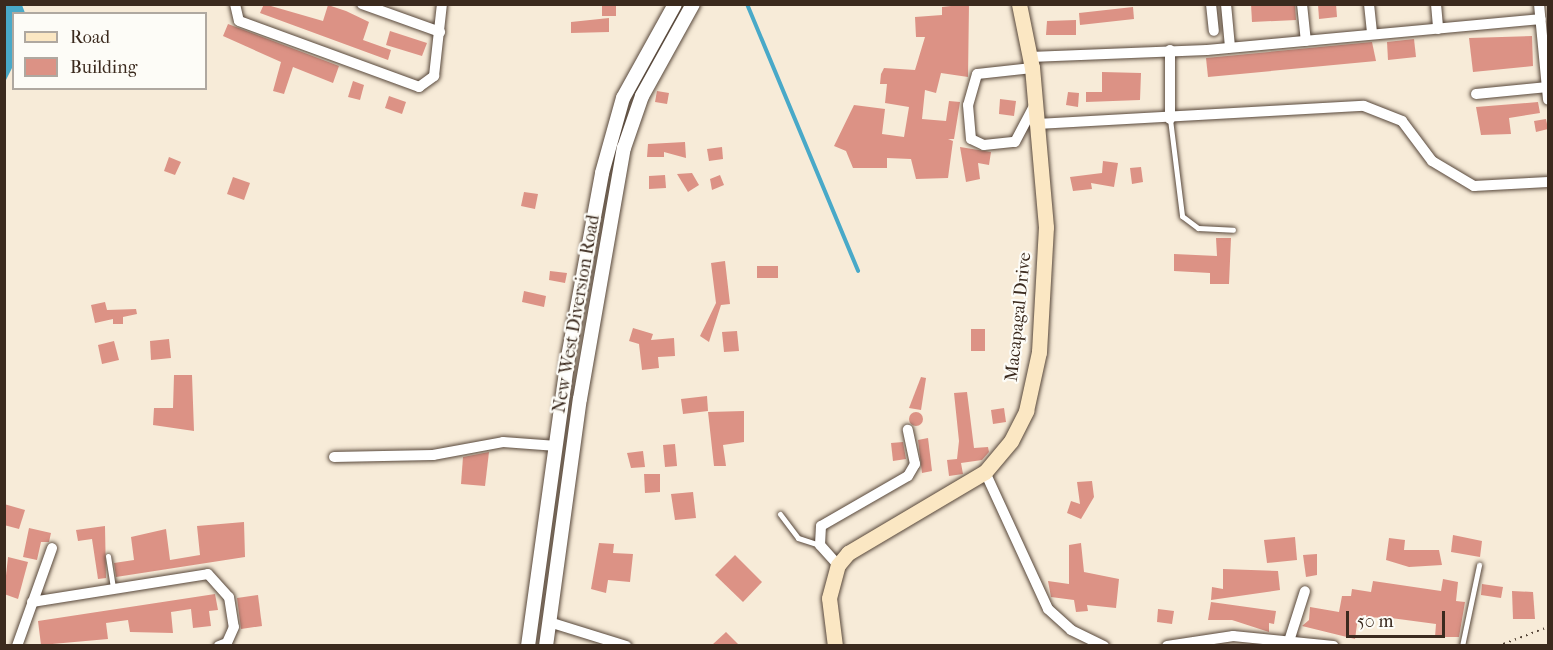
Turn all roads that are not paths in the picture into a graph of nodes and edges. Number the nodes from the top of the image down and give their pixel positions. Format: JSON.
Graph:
{"nodes":[{"id":1,"x":235,"y":4,"type":"edge"},
{"id":2,"x":362,"y":4,"type":"edge"},
{"id":3,"x":442,"y":4,"type":"edge"},
{"id":4,"x":675,"y":4,"type":"edge"},
{"id":5,"x":693,"y":4,"type":"edge"},
{"id":6,"x":1019,"y":4,"type":"edge"},
{"id":7,"x":1211,"y":4,"type":"edge"},
{"id":8,"x":1226,"y":4,"type":"edge"},
{"id":9,"x":1302,"y":4,"type":"edge"},
{"id":10,"x":1369,"y":4,"type":"edge"},
{"id":11,"x":1436,"y":4,"type":"edge"},
{"id":12,"x":1539,"y":4,"type":"edge"},
{"id":13,"x":383,"y":8,"type":"edge"},
{"id":14,"x":1541,"y":19,"type":"junction"},
{"id":15,"x":1438,"y":29,"type":"junction"},
{"id":16,"x":1214,"y":31,"type":"dead end"},
{"id":17,"x":440,"y":32,"type":"junction"},
{"id":18,"x":1372,"y":34,"type":"junction"},
{"id":19,"x":1306,"y":40,"type":"junction"},
{"id":20,"x":1230,"y":47,"type":"junction"},
{"id":21,"x":1170,"y":50,"type":"junction"},
{"id":22,"x":1031,"y":63,"type":"junction"},
{"id":23,"x":1548,"y":87,"type":"edge"},
{"id":24,"x":1476,"y":94,"type":"dead end"},
{"id":25,"x":1548,"y":100,"type":"edge"},
{"id":26,"x":1036,"y":104,"type":"junction"},
{"id":27,"x":1170,"y":119,"type":"junction"},
{"id":28,"x":1037,"y":124,"type":"junction"},
{"id":29,"x":1548,"y":182,"type":"edge"},
{"id":30,"x":1233,"y":230,"type":"dead end"},
{"id":31,"x":908,"y":430,"type":"dead end"},
{"id":32,"x":557,"y":446,"type":"junction"},
{"id":33,"x":334,"y":457,"type":"dead end"},
{"id":34,"x":985,"y":471,"type":"junction"},
{"id":35,"x":780,"y":514,"type":"dead end"},
{"id":36,"x":820,"y":545,"type":"junction"},
{"id":37,"x":52,"y":548,"type":"dead end"},
{"id":38,"x":108,"y":556,"type":"dead end"},
{"id":39,"x":838,"y":565,"type":"junction"},
{"id":40,"x":1479,"y":565,"type":"dead end"},
{"id":41,"x":113,"y":588,"type":"junction"},
{"id":42,"x":1305,"y":591,"type":"dead end"},
{"id":43,"x":32,"y":602,"type":"junction"},
{"id":44,"x":549,"y":622,"type":"junction"},
{"id":45,"x":1290,"y":638,"type":"junction"},
{"id":46,"x":17,"y":645,"type":"edge"},
{"id":47,"x":219,"y":645,"type":"edge"},
{"id":48,"x":528,"y":645,"type":"edge"},
{"id":49,"x":546,"y":645,"type":"edge"},
{"id":50,"x":626,"y":645,"type":"edge"},
{"id":51,"x":835,"y":645,"type":"edge"},
{"id":52,"x":1104,"y":645,"type":"edge"},
{"id":53,"x":1167,"y":645,"type":"edge"},
{"id":54,"x":1330,"y":645,"type":"edge"},
{"id":55,"x":1462,"y":645,"type":"edge"}],
"edges":[{"from":1,"to":17,"type":"street"},
{"from":2,"to":13,"type":"street"},
{"from":3,"to":17,"type":"street"},
{"from":4,"to":32,"type":"street","name":"New West Diversion Road"},
{"from":5,"to":44,"type":"street","name":"New West Diversion Road"},
{"from":6,"to":22,"type":"main road","name":"Macapagal Drive"},
{"from":7,"to":16,"type":"street"},
{"from":8,"to":20,"type":"street"},
{"from":9,"to":19,"type":"street"},
{"from":10,"to":18,"type":"street"},
{"from":11,"to":15,"type":"street"},
{"from":12,"to":14,"type":"street"},
{"from":13,"to":17,"type":"street"},
{"from":14,"to":15,"type":"street"},
{"from":14,"to":23,"type":"street"},
{"from":15,"to":18,"type":"street"},
{"from":18,"to":19,"type":"street"},
{"from":19,"to":20,"type":"street"},
{"from":20,"to":21,"type":"street"},
{"from":21,"to":22,"type":"street"},
{"from":21,"to":27,"type":"street"},
{"from":22,"to":26,"type":"main road","name":"Macapagal Drive"},
{"from":22,"to":26,"type":"street"},
{"from":23,"to":24,"type":"street"},
{"from":23,"to":25,"type":"street"},
{"from":26,"to":28,"type":"main road","name":"Macapagal Drive"},
{"from":27,"to":28,"type":"street"},
{"from":27,"to":29,"type":"street"},
{"from":27,"to":30,"type":"lane"},
{"from":28,"to":34,"type":"main road","name":"Macapagal Drive"},
{"from":31,"to":36,"type":"street"},
{"from":32,"to":33,"type":"street"},
{"from":32,"to":48,"type":"street","name":"New West Diversion Road"},
{"from":34,"to":39,"type":"main road","name":"Macapagal Drive"},
{"from":34,"to":52,"type":"street"},
{"from":35,"to":36,"type":"lane"},
{"from":36,"to":39,"type":"street"},
{"from":37,"to":43,"type":"street"},
{"from":38,"to":41,"type":"lane"},
{"from":39,"to":51,"type":"main road"},
{"from":40,"to":55,"type":"lane"},
{"from":41,"to":43,"type":"street"},
{"from":41,"to":47,"type":"street"},
{"from":42,"to":45,"type":"street"},
{"from":43,"to":46,"type":"street"},
{"from":44,"to":49,"type":"street","name":"New West Diversion Road"},
{"from":44,"to":50,"type":"street"},
{"from":45,"to":53,"type":"street"},
{"from":45,"to":54,"type":"street"}]}
